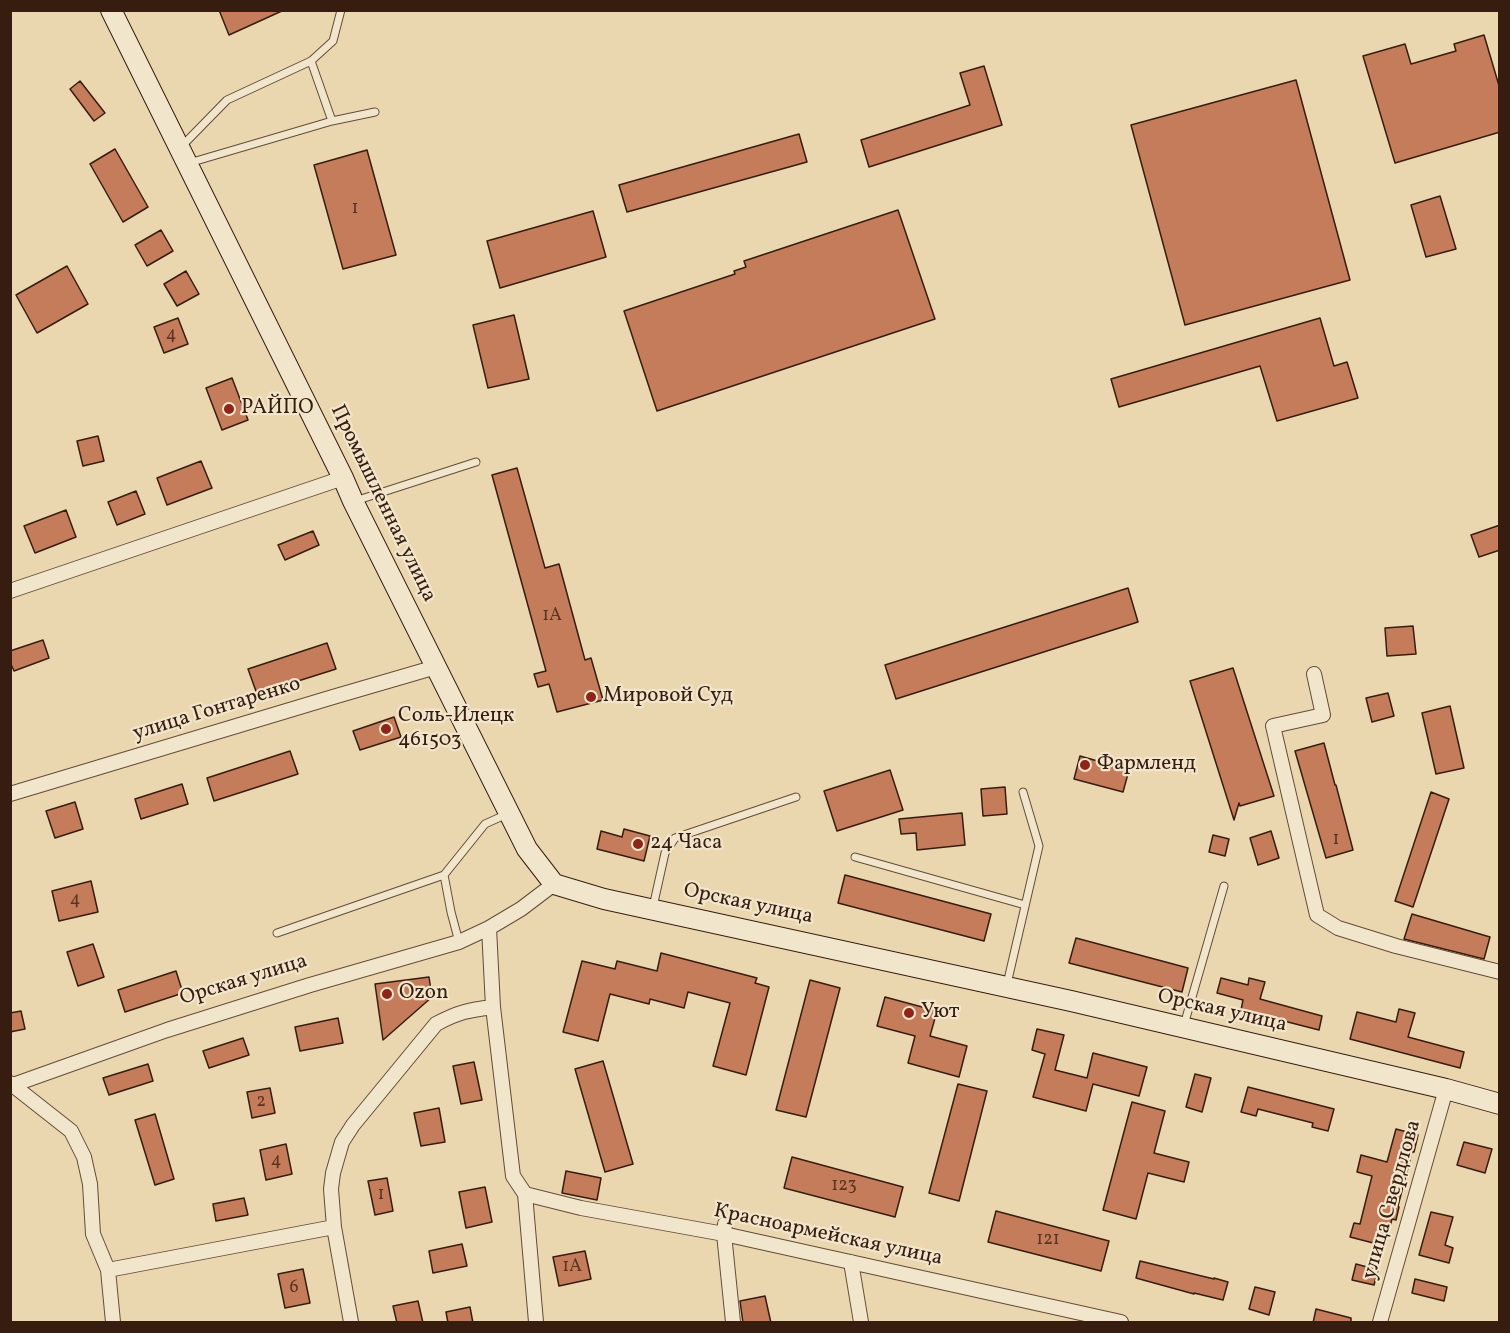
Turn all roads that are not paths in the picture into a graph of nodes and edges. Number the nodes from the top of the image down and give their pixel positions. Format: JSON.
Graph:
{"nodes":[{"id":1,"x":111,"y":10,"type":"edge"},
{"id":2,"x":341,"y":10,"type":"edge"},
{"id":3,"x":311,"y":61,"type":"junction"},
{"id":4,"x":375,"y":112,"type":"dead end"},
{"id":5,"x":332,"y":121,"type":"junction"},
{"id":6,"x":183,"y":157,"type":"junction"},
{"id":7,"x":476,"y":462,"type":"dead end"},
{"id":8,"x":343,"y":478,"type":"junction"},
{"id":9,"x":353,"y":501,"type":"junction"},
{"id":10,"x":10,"y":591,"type":"edge"},
{"id":11,"x":436,"y":667,"type":"junction"},
{"id":12,"x":1314,"y":674,"type":"dead end"},
{"id":13,"x":1023,"y":792,"type":"dead end"},
{"id":14,"x":10,"y":794,"type":"edge"},
{"id":15,"x":796,"y":796,"type":"dead end"},
{"id":16,"x":509,"y":813,"type":"junction"},
{"id":17,"x":855,"y":857,"type":"dead end"},
{"id":18,"x":444,"y":876,"type":"junction"},
{"id":19,"x":554,"y":884,"type":"junction"},
{"id":20,"x":1224,"y":886,"type":"dead end"},
{"id":21,"x":1025,"y":905,"type":"junction"},
{"id":22,"x":652,"y":909,"type":"junction"},
{"id":23,"x":489,"y":928,"type":"junction"},
{"id":24,"x":277,"y":933,"type":"dead end"},
{"id":25,"x":459,"y":942,"type":"junction"},
{"id":26,"x":1500,"y":972,"type":"edge"},
{"id":27,"x":1006,"y":986,"type":"junction"},
{"id":28,"x":493,"y":1007,"type":"junction"},
{"id":29,"x":1184,"y":1027,"type":"junction"},
{"id":30,"x":12,"y":1085,"type":"edge"},
{"id":31,"x":1446,"y":1089,"type":"junction"},
{"id":32,"x":1500,"y":1104,"type":"edge"},
{"id":33,"x":521,"y":1190,"type":"junction"},
{"id":34,"x":334,"y":1227,"type":"junction"},
{"id":35,"x":724,"y":1229,"type":"junction"},
{"id":36,"x":851,"y":1262,"type":"junction"},
{"id":37,"x":108,"y":1270,"type":"junction"},
{"id":38,"x":1084,"y":1318,"type":"edge"},
{"id":39,"x":113,"y":1323,"type":"edge"},
{"id":40,"x":351,"y":1323,"type":"edge"},
{"id":41,"x":536,"y":1323,"type":"edge"},
{"id":42,"x":733,"y":1323,"type":"edge"},
{"id":43,"x":861,"y":1323,"type":"edge"},
{"id":44,"x":1121,"y":1323,"type":"edge"},
{"id":45,"x":1380,"y":1323,"type":"edge"}],
"edges":[{"from":1,"to":6,"type":"street","name":"Промышленная улица"},
{"from":2,"to":3,"type":"lane"},
{"from":3,"to":5,"type":"lane"},
{"from":3,"to":6,"type":"lane"},
{"from":4,"to":5,"type":"lane"},
{"from":5,"to":6,"type":"lane"},
{"from":6,"to":8,"type":"street","name":"Промышленная улица"},
{"from":7,"to":9,"type":"lane"},
{"from":8,"to":9,"type":"street","name":"Промышленная улица"},
{"from":8,"to":10,"type":"street"},
{"from":9,"to":11,"type":"street","name":"Промышленная улица"},
{"from":11,"to":14,"type":"street","name":"улица Гонтаренко"},
{"from":11,"to":16,"type":"street","name":"Промышленная улица"},
{"from":12,"to":26,"type":"street"},
{"from":13,"to":21,"type":"lane"},
{"from":15,"to":22,"type":"lane"},
{"from":16,"to":18,"type":"lane"},
{"from":16,"to":19,"type":"street","name":"Промышленная улица"},
{"from":17,"to":21,"type":"lane"},
{"from":18,"to":24,"type":"lane"},
{"from":18,"to":25,"type":"lane"},
{"from":19,"to":22,"type":"street","name":"Орская улица"},
{"from":19,"to":23,"type":"street","name":"Орская улица"},
{"from":20,"to":29,"type":"lane"},
{"from":21,"to":27,"type":"lane"},
{"from":22,"to":27,"type":"street","name":"Орская улица"},
{"from":23,"to":25,"type":"street","name":"Орская улица"},
{"from":23,"to":28,"type":"street"},
{"from":25,"to":30,"type":"street","name":"Орская улица"},
{"from":27,"to":29,"type":"street","name":"Орская улица"},
{"from":28,"to":33,"type":"street"},
{"from":28,"to":34,"type":"street"},
{"from":29,"to":31,"type":"street","name":"Орская улица"},
{"from":30,"to":37,"type":"street"},
{"from":31,"to":32,"type":"street","name":"Орская улица"},
{"from":31,"to":45,"type":"street","name":"улица Свердлова"},
{"from":33,"to":35,"type":"street","name":"Красноармейская улица"},
{"from":33,"to":41,"type":"street"},
{"from":34,"to":37,"type":"street"},
{"from":34,"to":40,"type":"street"},
{"from":35,"to":36,"type":"street","name":"Красноармейская улица"},
{"from":35,"to":42,"type":"street"},
{"from":36,"to":38,"type":"street","name":"Красноармейская улица"},
{"from":36,"to":43,"type":"street"},
{"from":37,"to":39,"type":"street"},
{"from":38,"to":44,"type":"street","name":"Красноармейская улица"}]}
